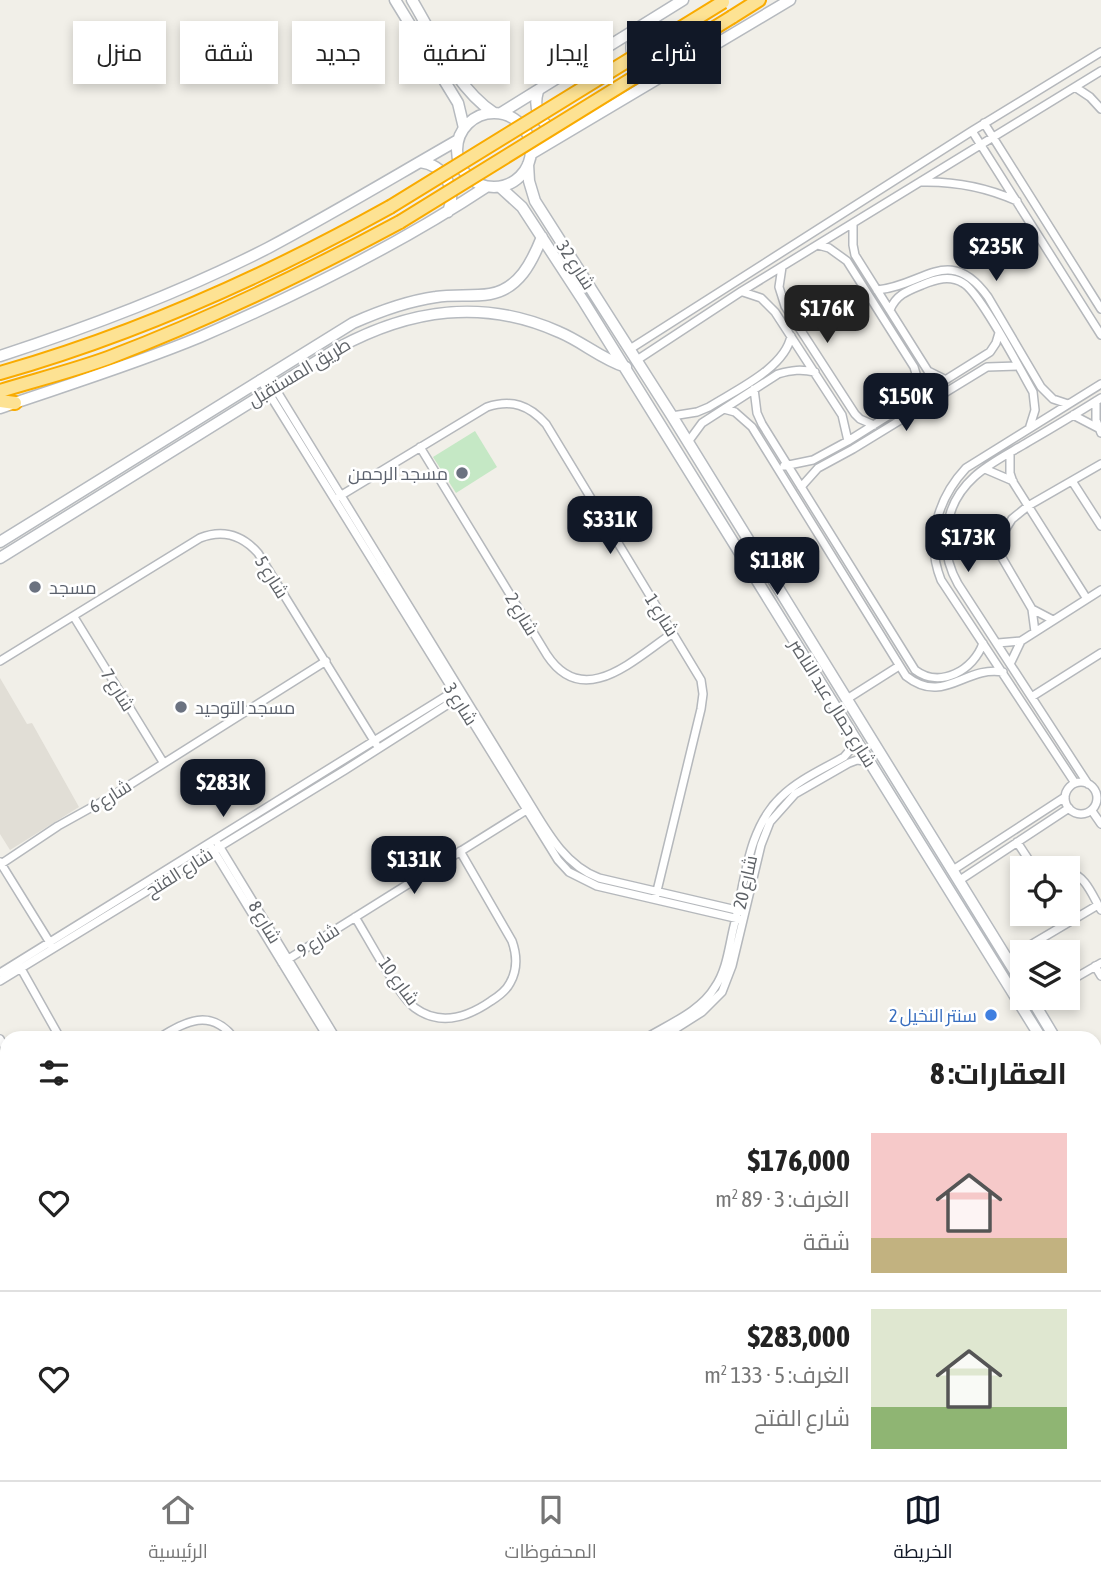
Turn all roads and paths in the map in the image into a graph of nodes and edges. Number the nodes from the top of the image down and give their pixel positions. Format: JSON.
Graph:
{"nodes":[{"id":1,"x":395,"y":0,"type":"edge"},
{"id":2,"x":412,"y":0,"type":"edge"},
{"id":3,"x":683,"y":0,"type":"edge"},
{"id":4,"x":759,"y":0,"type":"edge"},
{"id":5,"x":790,"y":0,"type":"edge"},
{"id":6,"x":725,"y":1,"type":"edge"},
{"id":7,"x":651,"y":21,"type":"edge"},
{"id":8,"x":627,"y":37,"type":"edge"},
{"id":9,"x":721,"y":42,"type":"edge"},
{"id":10,"x":1101,"y":52,"type":"edge"},
{"id":11,"x":1101,"y":71,"type":"edge"},
{"id":12,"x":651,"y":84,"type":"edge"},
{"id":13,"x":1075,"y":87,"type":"junction"},
{"id":14,"x":538,"y":91,"type":"junction"},
{"id":15,"x":1101,"y":109,"type":"edge"},
{"id":16,"x":497,"y":113,"type":"junction"},
{"id":17,"x":984,"y":123,"type":"junction"},
{"id":18,"x":464,"y":128,"type":"junction"},
{"id":19,"x":972,"y":131,"type":"junction"},
{"id":20,"x":567,"y":133,"type":"junction"},
{"id":21,"x":993,"y":137,"type":"junction"},
{"id":22,"x":458,"y":140,"type":"junction"},
{"id":23,"x":981,"y":144,"type":"junction"},
{"id":24,"x":530,"y":159,"type":"junction"},
{"id":25,"x":419,"y":162,"type":"junction"},
{"id":26,"x":919,"y":182,"type":"junction"},
{"id":27,"x":486,"y":187,"type":"junction"},
{"id":28,"x":500,"y":187,"type":"junction"},
{"id":29,"x":535,"y":201,"type":"junction"},
{"id":30,"x":1017,"y":201,"type":"junction"},
{"id":31,"x":522,"y":207,"type":"junction"},
{"id":32,"x":447,"y":212,"type":"junction"},
{"id":33,"x":853,"y":223,"type":"junction"},
{"id":34,"x":541,"y":237,"type":"junction"},
{"id":35,"x":818,"y":244,"type":"junction"},
{"id":36,"x":855,"y":255,"type":"junction"},
{"id":37,"x":847,"y":261,"type":"junction"},
{"id":38,"x":782,"y":267,"type":"junction"},
{"id":39,"x":908,"y":286,"type":"junction"},
{"id":40,"x":877,"y":290,"type":"junction"},
{"id":41,"x":742,"y":291,"type":"junction"},
{"id":42,"x":785,"y":306,"type":"junction"},
{"id":43,"x":1101,"y":309,"type":"edge"},
{"id":44,"x":890,"y":310,"type":"junction"},
{"id":45,"x":775,"y":312,"type":"junction"},
{"id":46,"x":999,"y":333,"type":"junction"},
{"id":47,"x":791,"y":335,"type":"junction"},
{"id":48,"x":1101,"y":335,"type":"edge"},
{"id":49,"x":630,"y":349,"type":"junction"},
{"id":50,"x":0,"y":355,"type":"edge"},
{"id":51,"x":982,"y":358,"type":"junction"},
{"id":52,"x":637,"y":360,"type":"junction"},
{"id":53,"x":922,"y":363,"type":"junction"},
{"id":54,"x":773,"y":365,"type":"junction"},
{"id":55,"x":986,"y":366,"type":"junction"},
{"id":56,"x":1018,"y":366,"type":"junction"},
{"id":57,"x":626,"y":367,"type":"junction"},
{"id":58,"x":914,"y":367,"type":"junction"},
{"id":59,"x":815,"y":372,"type":"junction"},
{"id":60,"x":0,"y":373,"type":"edge"},
{"id":61,"x":778,"y":374,"type":"junction"},
{"id":62,"x":263,"y":377,"type":"junction"},
{"id":63,"x":946,"y":380,"type":"junction"},
{"id":64,"x":1101,"y":383,"type":"edge"},
{"id":65,"x":1041,"y":387,"type":"junction"},
{"id":66,"x":271,"y":389,"type":"junction"},
{"id":67,"x":754,"y":389,"type":"junction"},
{"id":68,"x":0,"y":391,"type":"edge"},
{"id":69,"x":1033,"y":392,"type":"junction"},
{"id":70,"x":918,"y":397,"type":"junction"},
{"id":71,"x":1098,"y":400,"type":"edge"},
{"id":72,"x":0,"y":401,"type":"edge"},
{"id":73,"x":15,"y":403,"type":"junction"},
{"id":74,"x":714,"y":404,"type":"junction"},
{"id":75,"x":1069,"y":404,"type":"junction"},
{"id":76,"x":0,"y":408,"type":"edge"},
{"id":77,"x":851,"y":408,"type":"junction"},
{"id":78,"x":721,"y":410,"type":"junction"},
{"id":79,"x":842,"y":415,"type":"junction"},
{"id":80,"x":1073,"y":415,"type":"junction"},
{"id":81,"x":672,"y":416,"type":"junction"},
{"id":82,"x":874,"y":425,"type":"junction"},
{"id":83,"x":1030,"y":428,"type":"junction"},
{"id":84,"x":1100,"y":431,"type":"edge"},
{"id":85,"x":848,"y":441,"type":"junction"},
{"id":86,"x":688,"y":442,"type":"junction"},
{"id":87,"x":420,"y":447,"type":"junction"},
{"id":88,"x":1010,"y":454,"type":"junction"},
{"id":89,"x":813,"y":460,"type":"junction"},
{"id":90,"x":1101,"y":464,"type":"edge"},
{"id":91,"x":788,"y":465,"type":"junction"},
{"id":92,"x":776,"y":468,"type":"junction"},
{"id":93,"x":818,"y":468,"type":"junction"},
{"id":94,"x":985,"y":469,"type":"junction"},
{"id":95,"x":1072,"y":481,"type":"junction"},
{"id":96,"x":1013,"y":482,"type":"junction"},
{"id":97,"x":801,"y":487,"type":"junction"},
{"id":98,"x":794,"y":496,"type":"junction"},
{"id":99,"x":338,"y":497,"type":"junction"},
{"id":100,"x":1028,"y":506,"type":"junction"},
{"id":101,"x":1101,"y":526,"type":"edge"},
{"id":102,"x":0,"y":542,"type":"edge"},
{"id":103,"x":0,"y":558,"type":"edge"},
{"id":104,"x":777,"y":586,"type":"junction"},
{"id":105,"x":1101,"y":590,"type":"edge"},
{"id":106,"x":766,"y":595,"type":"junction"},
{"id":107,"x":1087,"y":599,"type":"junction"},
{"id":108,"x":1032,"y":609,"type":"junction"},
{"id":109,"x":792,"y":610,"type":"junction"},
{"id":110,"x":74,"y":617,"type":"junction"},
{"id":111,"x":780,"y":617,"type":"junction"},
{"id":112,"x":1053,"y":620,"type":"junction"},
{"id":113,"x":673,"y":632,"type":"junction"},
{"id":114,"x":1035,"y":632,"type":"junction"},
{"id":115,"x":1021,"y":641,"type":"junction"},
{"id":116,"x":983,"y":643,"type":"junction"},
{"id":117,"x":998,"y":643,"type":"junction"},
{"id":118,"x":1101,"y":653,"type":"edge"},
{"id":119,"x":0,"y":661,"type":"edge"},
{"id":120,"x":326,"y":662,"type":"junction"},
{"id":121,"x":1010,"y":662,"type":"junction"},
{"id":122,"x":899,"y":666,"type":"junction"},
{"id":123,"x":959,"y":671,"type":"junction"},
{"id":124,"x":1003,"y":672,"type":"junction"},
{"id":125,"x":962,"y":680,"type":"junction"},
{"id":126,"x":458,"y":693,"type":"junction"},
{"id":127,"x":1033,"y":696,"type":"junction"},
{"id":128,"x":847,"y":699,"type":"junction"},
{"id":129,"x":853,"y":733,"type":"junction"},
{"id":130,"x":377,"y":745,"type":"junction"},
{"id":131,"x":163,"y":762,"type":"junction"},
{"id":132,"x":871,"y":762,"type":"junction"},
{"id":133,"x":1101,"y":782,"type":"edge"},
{"id":134,"x":1075,"y":783,"type":"junction"},
{"id":135,"x":1089,"y":784,"type":"junction"},
{"id":136,"x":1065,"y":797,"type":"junction"},
{"id":137,"x":1099,"y":798,"type":"edge"},
{"id":138,"x":1069,"y":808,"type":"junction"},
{"id":139,"x":529,"y":809,"type":"junction"},
{"id":140,"x":1092,"y":811,"type":"junction"},
{"id":141,"x":1101,"y":824,"type":"edge"},
{"id":142,"x":1017,"y":842,"type":"junction"},
{"id":143,"x":214,"y":846,"type":"junction"},
{"id":144,"x":460,"y":851,"type":"junction"},
{"id":145,"x":1026,"y":856,"type":"edge"},
{"id":146,"x":1,"y":863,"type":"edge"},
{"id":147,"x":953,"y":870,"type":"junction"},
{"id":148,"x":1080,"y":876,"type":"edge"},
{"id":149,"x":960,"y":880,"type":"junction"},
{"id":150,"x":656,"y":896,"type":"junction"},
{"id":151,"x":1099,"y":908,"type":"edge"},
{"id":152,"x":741,"y":915,"type":"junction"},
{"id":153,"x":355,"y":917,"type":"junction"},
{"id":154,"x":1080,"y":917,"type":"edge"},
{"id":155,"x":1062,"y":926,"type":"edge"},
{"id":156,"x":52,"y":946,"type":"junction"},
{"id":157,"x":1007,"y":959,"type":"junction"},
{"id":158,"x":285,"y":961,"type":"junction"},
{"id":159,"x":1010,"y":964,"type":"edge"},
{"id":160,"x":19,"y":965,"type":"junction"},
{"id":161,"x":1098,"y":965,"type":"edge"},
{"id":162,"x":0,"y":973,"type":"edge"},
{"id":163,"x":1080,"y":975,"type":"edge"},
{"id":164,"x":1101,"y":976,"type":"edge"},
{"id":165,"x":0,"y":981,"type":"edge"},
{"id":166,"x":1040,"y":1010,"type":"edge"},
{"id":167,"x":56,"y":1031,"type":"edge"},
{"id":168,"x":170,"y":1031,"type":"edge"},
{"id":169,"x":226,"y":1031,"type":"edge"},
{"id":170,"x":324,"y":1031,"type":"edge"},
{"id":171,"x":331,"y":1031,"type":"edge"},
{"id":172,"x":670,"y":1031,"type":"edge"},
{"id":173,"x":1037,"y":1031,"type":"edge"},
{"id":174,"x":1051,"y":1031,"type":"edge"}],
"edges":[{"from":1,"to":18,"type":"main road"},
{"from":2,"to":16,"type":"main road"},
{"from":3,"to":7,"type":"main road"},
{"from":4,"to":68,"type":"highway","bridge":true},
{"from":5,"to":9,"type":"main road"},
{"from":6,"to":60,"type":"highway","bridge":true},
{"from":8,"to":14,"type":"main road"},
{"from":10,"to":17,"type":"street"},
{"from":11,"to":13,"type":"street"},
{"from":12,"to":20,"type":"main road"},
{"from":13,"to":15,"type":"street"},
{"from":13,"to":21,"type":"street"},
{"from":14,"to":16,"type":"main road"},
{"from":14,"to":20,"type":"main road"},
{"from":16,"to":18,"type":"main road"},
{"from":16,"to":24,"type":"main road"},
{"from":17,"to":19,"type":"street"},
{"from":17,"to":21,"type":"street"},
{"from":18,"to":22,"type":"main road"},
{"from":19,"to":23,"type":"street"},
{"from":19,"to":49,"type":"street"},
{"from":20,"to":24,"type":"main road"},
{"from":21,"to":23,"type":"street"},
{"from":21,"to":43,"type":"street"},
{"from":22,"to":25,"type":"main road"},
{"from":22,"to":27,"type":"main road"},
{"from":23,"to":26,"type":"street"},
{"from":23,"to":30,"type":"street"},
{"from":24,"to":28,"type":"main road"},
{"from":24,"to":29,"type":"main road","name":"شارع 32"},
{"from":25,"to":32,"type":"main road"},
{"from":25,"to":50,"type":"main road"},
{"from":26,"to":30,"type":"street"},
{"from":26,"to":33,"type":"street"},
{"from":27,"to":28,"type":"main road"},
{"from":27,"to":32,"type":"main road"},
{"from":28,"to":31,"type":"main road","name":"شارع 32"},
{"from":29,"to":31,"type":"main road"},
{"from":29,"to":49,"type":"main road","name":"شارع 32"},
{"from":30,"to":48,"type":"street"},
{"from":31,"to":34,"type":"main road","name":"شارع 32"},
{"from":32,"to":73,"type":"main road"},
{"from":33,"to":35,"type":"street"},
{"from":33,"to":36,"type":"street"},
{"from":34,"to":57,"type":"main road","name":"شارع 32"},
{"from":34,"to":62,"type":"main road","name":"طريق المستقبل"},
{"from":35,"to":37,"type":"street"},
{"from":35,"to":38,"type":"street"},
{"from":36,"to":37,"type":"street"},
{"from":36,"to":40,"type":"street"},
{"from":37,"to":58,"type":"street"},
{"from":38,"to":41,"type":"street"},
{"from":38,"to":42,"type":"street"},
{"from":39,"to":40,"type":"street"},
{"from":39,"to":44,"type":"street"},
{"from":39,"to":46,"type":"street"},
{"from":39,"to":65,"type":"street"},
{"from":40,"to":44,"type":"street"},
{"from":41,"to":45,"type":"street"},
{"from":41,"to":52,"type":"street"},
{"from":42,"to":45,"type":"street"},
{"from":42,"to":77,"type":"street"},
{"from":44,"to":53,"type":"street"},
{"from":45,"to":47,"type":"street"},
{"from":46,"to":51,"type":"street"},
{"from":46,"to":56,"type":"street"},
{"from":47,"to":54,"type":"street"},
{"from":47,"to":59,"type":"street"},
{"from":49,"to":52,"type":"main road","name":"شارع 32"},
{"from":51,"to":55,"type":"street"},
{"from":51,"to":63,"type":"street"},
{"from":52,"to":81,"type":"main road","name":"شارع جمال عبد الناصر"},
{"from":53,"to":58,"type":"street"},
{"from":53,"to":63,"type":"street"},
{"from":54,"to":61,"type":"street"},
{"from":54,"to":74,"type":"street"},
{"from":55,"to":56,"type":"street"},
{"from":55,"to":93,"type":"street"},
{"from":56,"to":69,"type":"street"},
{"from":57,"to":66,"type":"main road","name":"طريق المستقبل"},
{"from":57,"to":106,"type":"main road","name":"شارع جمال عبد الناصر"},
{"from":58,"to":70,"type":"street"},
{"from":59,"to":61,"type":"street"},
{"from":59,"to":79,"type":"street"},
{"from":61,"to":67,"type":"street"},
{"from":62,"to":66,"type":"street","name":"شارع 3"},
{"from":62,"to":102,"type":"main road","name":"طريق المستقبل"},
{"from":63,"to":70,"type":"street"},
{"from":64,"to":75,"type":"street"},
{"from":65,"to":69,"type":"street"},
{"from":65,"to":75,"type":"street"},
{"from":66,"to":99,"type":"street","name":"شارع 3"},
{"from":66,"to":103,"type":"main road","name":"طريق المستقبل"},
{"from":67,"to":78,"type":"street"},
{"from":67,"to":91,"type":"street"},
{"from":69,"to":83,"type":"street"},
{"from":70,"to":82,"type":"street"},
{"from":71,"to":80,"type":"street"},
{"from":71,"to":84,"type":"street"},
{"from":72,"to":73,"type":"highway"},
{"from":73,"to":76,"type":"main road"},
{"from":74,"to":78,"type":"street"},
{"from":74,"to":81,"type":"street"},
{"from":75,"to":83,"type":"street"},
{"from":77,"to":79,"type":"street"},
{"from":77,"to":82,"type":"street"},
{"from":78,"to":86,"type":"street"},
{"from":78,"to":92,"type":"street"},
{"from":79,"to":85,"type":"street"},
{"from":80,"to":84,"type":"street"},
{"from":80,"to":88,"type":"street"},
{"from":81,"to":86,"type":"main road","name":"شارع جمال عبد الناصر"},
{"from":82,"to":85,"type":"street"},
{"from":83,"to":116,"type":"street"},
{"from":85,"to":89,"type":"street"},
{"from":86,"to":104,"type":"main road","name":"شارع جمال عبد الناصر"},
{"from":87,"to":99,"type":"street","name":"شارع 1"},
{"from":87,"to":113,"type":"street","name":"شارع 1"},
{"from":87,"to":113,"type":"street","name":"شارع 2"},
{"from":88,"to":94,"type":"street"},
{"from":88,"to":96,"type":"street"},
{"from":89,"to":91,"type":"street"},
{"from":89,"to":93,"type":"street"},
{"from":90,"to":95,"type":"street"},
{"from":91,"to":92,"type":"street"},
{"from":91,"to":97,"type":"street"},
{"from":92,"to":98,"type":"street"},
{"from":93,"to":97,"type":"street"},
{"from":94,"to":96,"type":"street"},
{"from":94,"to":117,"type":"street"},
{"from":95,"to":100,"type":"street"},
{"from":95,"to":101,"type":"street"},
{"from":96,"to":100,"type":"street"},
{"from":97,"to":98,"type":"street"},
{"from":97,"to":123,"type":"street"},
{"from":98,"to":122,"type":"street"},
{"from":99,"to":126,"type":"street","name":"شارع 3"},
{"from":100,"to":107,"type":"street"},
{"from":100,"to":108,"type":"street"},
{"from":104,"to":106,"type":"main road"},
{"from":104,"to":109,"type":"main road","name":"شارع جمال عبد الناصر"},
{"from":105,"to":107,"type":"street"},
{"from":106,"to":111,"type":"main road","name":"شارع جمال عبد الناصر"},
{"from":107,"to":112,"type":"street"},
{"from":108,"to":112,"type":"street"},
{"from":108,"to":114,"type":"street"},
{"from":109,"to":111,"type":"main road"},
{"from":109,"to":128,"type":"main road","name":"شارع جمال عبد الناصر"},
{"from":110,"to":119,"type":"street","name":"شارع 5"},
{"from":110,"to":120,"type":"street","name":"شارع 5"},
{"from":110,"to":131,"type":"street","name":"شارع 7"},
{"from":111,"to":129,"type":"main road","name":"شارع جمال عبد الناصر"},
{"from":112,"to":114,"type":"street"},
{"from":113,"to":150,"type":"street","name":"شارع 1"},
{"from":114,"to":115,"type":"street"},
{"from":115,"to":117,"type":"street"},
{"from":115,"to":121,"type":"street"},
{"from":116,"to":123,"type":"street"},
{"from":116,"to":124,"type":"street"},
{"from":117,"to":121,"type":"street"},
{"from":118,"to":127,"type":"street"},
{"from":120,"to":130,"type":"street","name":"شارع 5"},
{"from":120,"to":131,"type":"street","name":"شارع 6"},
{"from":121,"to":127,"type":"street"},
{"from":122,"to":125,"type":"street"},
{"from":122,"to":128,"type":"street"},
{"from":123,"to":125,"type":"street"},
{"from":124,"to":125,"type":"street"},
{"from":124,"to":134,"type":"street"},
{"from":126,"to":130,"type":"street","name":"شارع الفتح"},
{"from":126,"to":139,"type":"street","name":"شارع 3"},
{"from":127,"to":135,"type":"street"},
{"from":128,"to":147,"type":"main road","name":"شارع جمال عبد الناصر"},
{"from":129,"to":132,"type":"main road","name":"شارع جمال عبد الناصر"},
{"from":129,"to":152,"type":"street","name":"شارع 20"},
{"from":130,"to":143,"type":"street","name":"شارع الفتح"},
{"from":131,"to":146,"type":"street","name":"شارع 6"},
{"from":132,"to":152,"type":"street","name":"شارع 20"},
{"from":132,"to":173,"type":"main road","name":"شارع جمال عبد الناصر"},
{"from":133,"to":135,"type":"street"},
{"from":134,"to":135,"type":"street"},
{"from":134,"to":136,"type":"street"},
{"from":135,"to":137,"type":"street"},
{"from":136,"to":138,"type":"street"},
{"from":136,"to":147,"type":"street"},
{"from":137,"to":140,"type":"street"},
{"from":138,"to":140,"type":"street"},
{"from":138,"to":142,"type":"street"},
{"from":139,"to":144,"type":"street","name":"شارع 9"},
{"from":139,"to":150,"type":"street","name":"شارع 3"},
{"from":140,"to":141,"type":"street"},
{"from":142,"to":145,"type":"street"},
{"from":142,"to":149,"type":"street"},
{"from":143,"to":156,"type":"street","name":"شارع الفتح"},
{"from":143,"to":158,"type":"street","name":"شارع 8"},
{"from":144,"to":153,"type":"street","name":"شارع 9"},
{"from":144,"to":153,"type":"street","name":"شارع 10"},
{"from":146,"to":156,"type":"street"},
{"from":147,"to":149,"type":"main road","name":"شارع جمال عبد الناصر"},
{"from":148,"to":151,"type":"street"},
{"from":149,"to":157,"type":"main road","name":"شارع جمال عبد الناصر"},
{"from":150,"to":152,"type":"street","name":"شارع 3"},
{"from":151,"to":154,"type":"street"},
{"from":152,"to":172,"type":"street","name":"شارع 20"},
{"from":153,"to":158,"type":"street","name":"شارع 9"},
{"from":155,"to":157,"type":"street"},
{"from":156,"to":160,"type":"street","name":"شارع الفتح"},
{"from":157,"to":159,"type":"main road","name":"شارع جمال عبد الناصر"},
{"from":158,"to":170,"type":"street","name":"شارع 8"},
{"from":158,"to":171,"type":"street","name":"شارع 8"},
{"from":160,"to":162,"type":"street","name":"شارع الفتح"},
{"from":160,"to":165,"type":"street","name":"شارع الفتح"},
{"from":160,"to":167,"type":"street"},
{"from":161,"to":163,"type":"street"},
{"from":161,"to":164,"type":"street"},
{"from":166,"to":174,"type":"main road"},
{"from":168,"to":169,"type":"street"}]}
